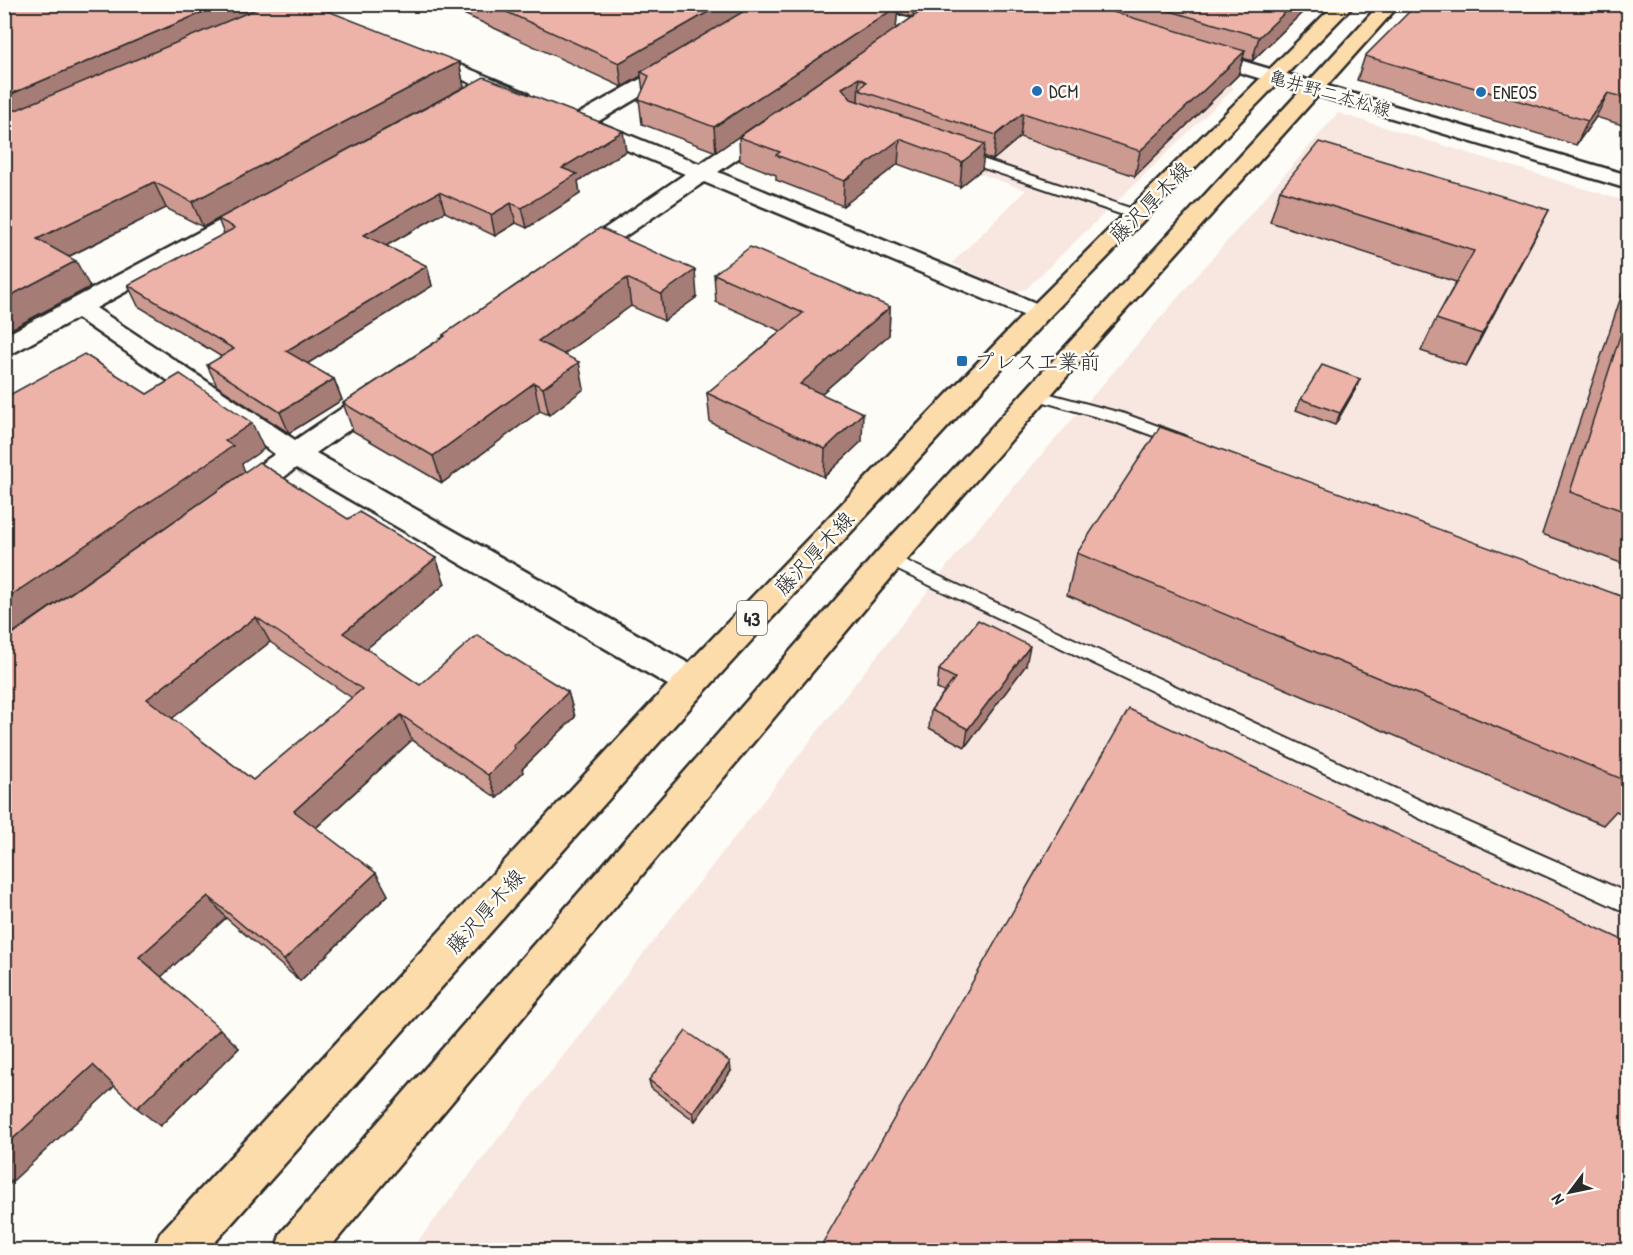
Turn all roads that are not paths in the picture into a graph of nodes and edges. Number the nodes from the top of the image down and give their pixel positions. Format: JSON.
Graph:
{"nodes":[{"id":1,"x":820,"y":4,"type":"edge"},
{"id":2,"x":1346,"y":4,"type":"edge"},
{"id":3,"x":1391,"y":4,"type":"edge"},
{"id":4,"x":888,"y":46,"type":"edge"},
{"id":5,"x":402,"y":48,"type":"edge"},
{"id":6,"x":1185,"y":50,"type":"edge"},
{"id":7,"x":702,"y":52,"type":"edge"},
{"id":8,"x":1275,"y":77,"type":"junction"},
{"id":9,"x":490,"y":84,"type":"junction"},
{"id":10,"x":1316,"y":88,"type":"junction"},
{"id":11,"x":469,"y":95,"type":"edge"},
{"id":12,"x":800,"y":106,"type":"edge"},
{"id":13,"x":561,"y":114,"type":"junction"},
{"id":14,"x":953,"y":153,"type":"edge"},
{"id":15,"x":702,"y":173,"type":"junction"},
{"id":16,"x":1629,"y":182,"type":"edge"},
{"id":17,"x":284,"y":196,"type":"edge"},
{"id":18,"x":1137,"y":215,"type":"junction"},
{"id":19,"x":557,"y":273,"type":"edge"},
{"id":20,"x":78,"y":307,"type":"junction"},
{"id":21,"x":1039,"y":313,"type":"junction"},
{"id":22,"x":4,"y":347,"type":"edge"},
{"id":23,"x":401,"y":380,"type":"edge"},
{"id":24,"x":1035,"y":395,"type":"junction"},
{"id":25,"x":1199,"y":447,"type":"edge"},
{"id":26,"x":295,"y":454,"type":"junction"},
{"id":27,"x":217,"y":509,"type":"edge"},
{"id":28,"x":889,"y":560,"type":"junction"},
{"id":29,"x":692,"y":682,"type":"junction"},
{"id":30,"x":1629,"y":903,"type":"edge"},
{"id":31,"x":177,"y":1251,"type":"edge"},
{"id":32,"x":298,"y":1251,"type":"edge"}],
"edges":[{"from":1,"to":4,"type":"street"},
{"from":2,"to":8,"type":"main road","name":"藤沢厚木線","number":"43"},
{"from":3,"to":10,"type":"main road","name":"藤沢厚木線"},
{"from":5,"to":9,"type":"street"},
{"from":6,"to":8,"type":"street","name":"亀井野二本松線"},
{"from":7,"to":13,"type":"street"},
{"from":8,"to":10,"type":"street","name":"亀井野二本松線"},
{"from":8,"to":18,"type":"main road","name":"藤沢厚木線","number":"43"},
{"from":9,"to":11,"type":"street"},
{"from":9,"to":13,"type":"street"},
{"from":10,"to":16,"type":"street","name":"亀井野二本松線"},
{"from":10,"to":24,"type":"main road","name":"藤沢厚木線"},
{"from":12,"to":15,"type":"street"},
{"from":13,"to":15,"type":"street"},
{"from":14,"to":18,"type":"lane"},
{"from":15,"to":19,"type":"street"},
{"from":15,"to":21,"type":"street"},
{"from":17,"to":20,"type":"street"},
{"from":18,"to":21,"type":"main road","name":"藤沢厚木線","number":"43"},
{"from":20,"to":22,"type":"street"},
{"from":20,"to":26,"type":"street"},
{"from":21,"to":29,"type":"main road","name":"藤沢厚木線","number":"43"},
{"from":23,"to":26,"type":"street"},
{"from":24,"to":25,"type":"lane"},
{"from":24,"to":28,"type":"main road","name":"藤沢厚木線"},
{"from":26,"to":27,"type":"street"},
{"from":26,"to":29,"type":"street"},
{"from":28,"to":30,"type":"lane"},
{"from":28,"to":32,"type":"main road","name":"藤沢厚木線"},
{"from":29,"to":31,"type":"main road","name":"藤沢厚木線","number":"43"}]}
